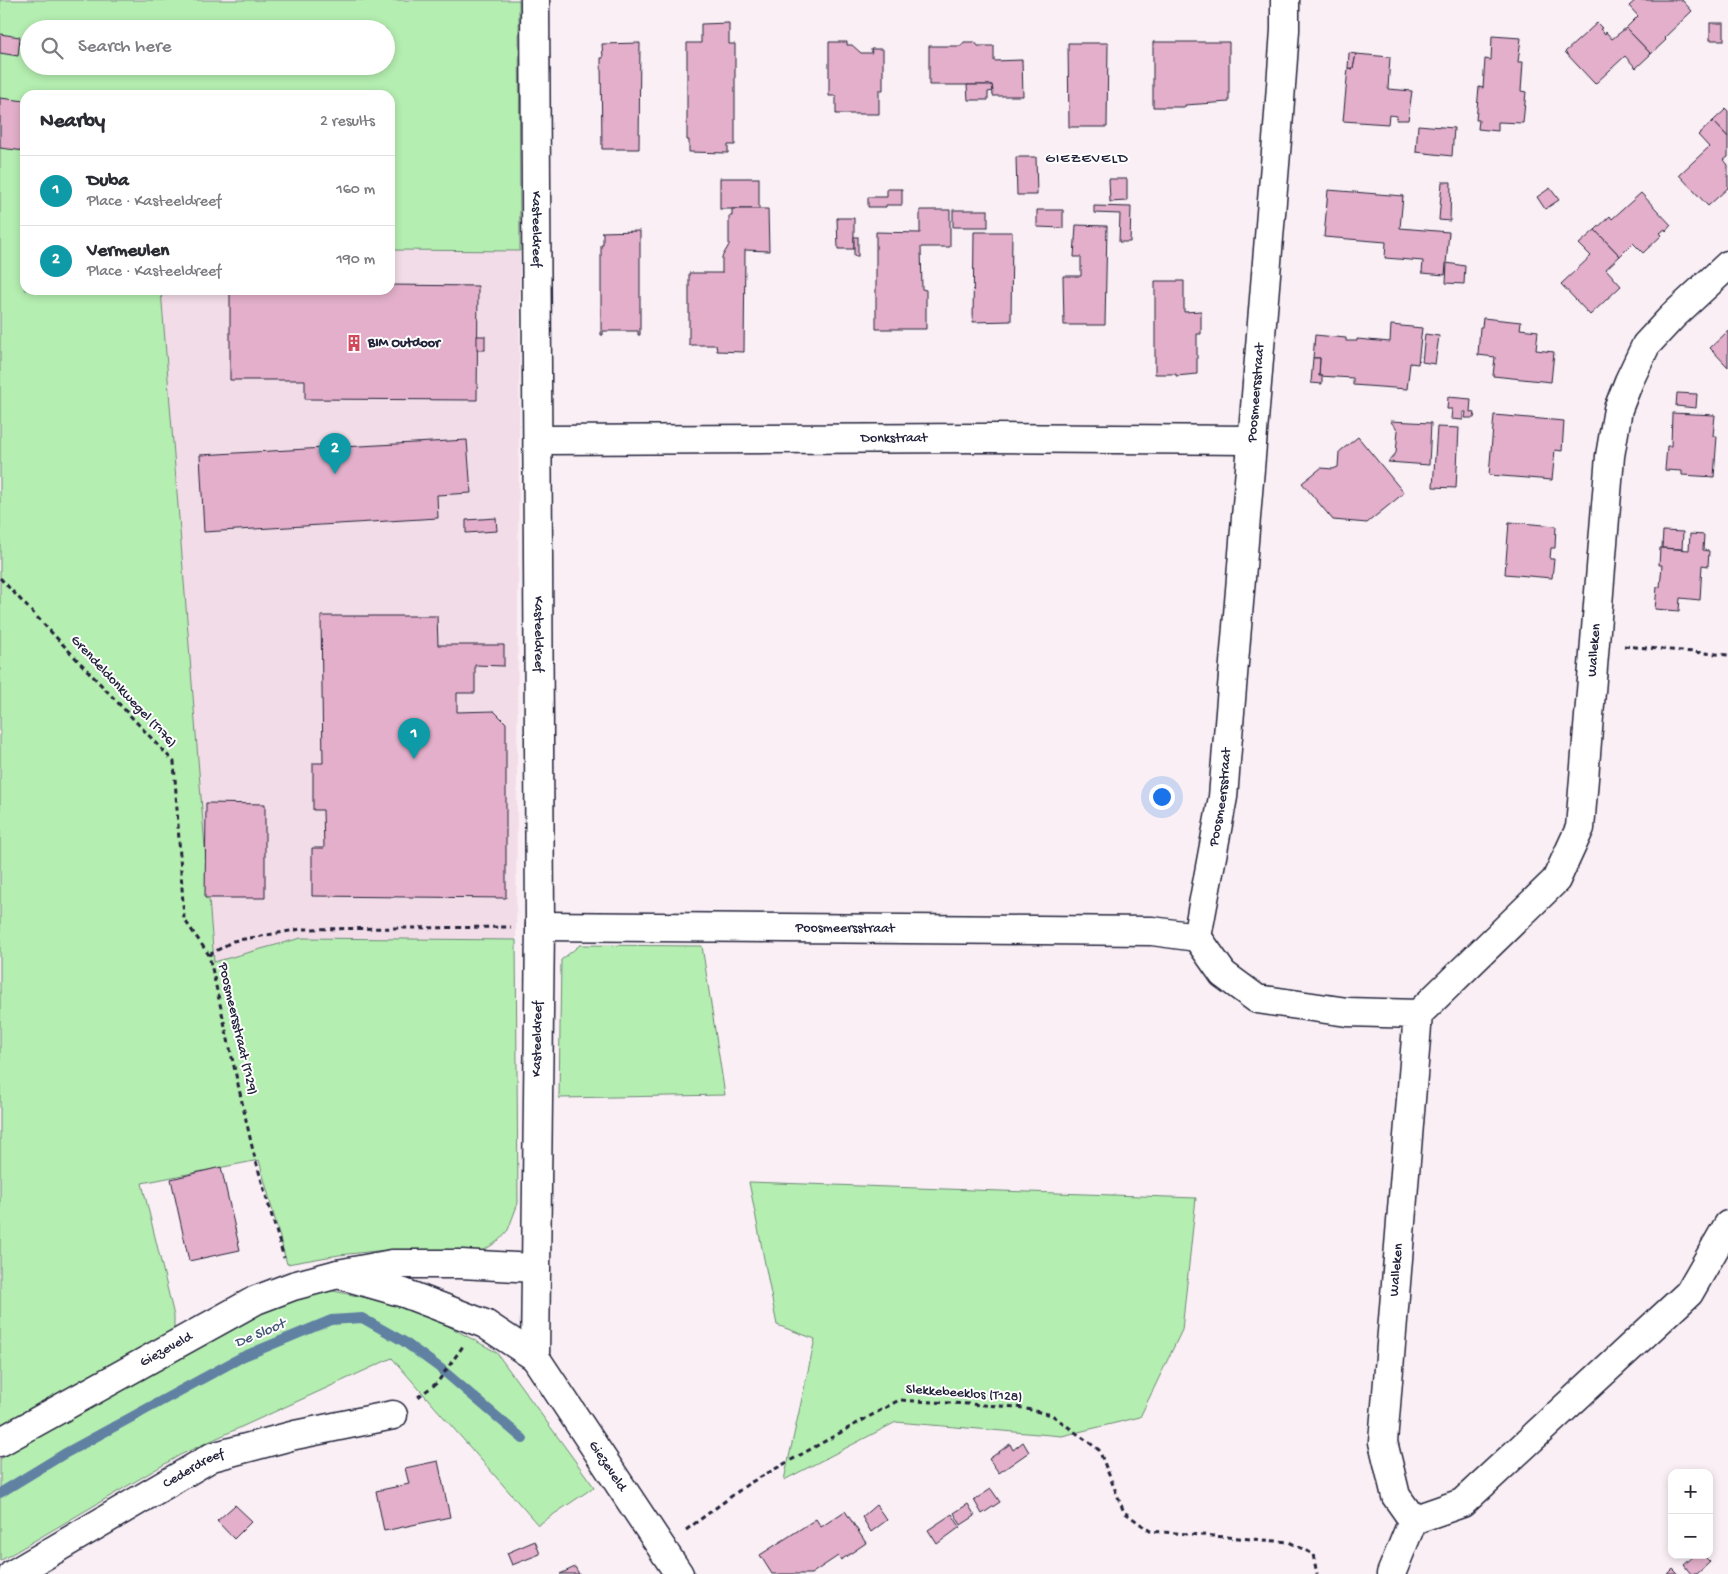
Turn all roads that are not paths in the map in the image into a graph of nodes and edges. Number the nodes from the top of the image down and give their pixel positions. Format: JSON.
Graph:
{"nodes":[{"id":1,"x":536,"y":0,"type":"edge"},
{"id":2,"x":1285,"y":0,"type":"edge"},
{"id":3,"x":1728,"y":265,"type":"edge"},
{"id":4,"x":538,"y":440,"type":"junction"},
{"id":5,"x":1252,"y":440,"type":"junction"},
{"id":6,"x":540,"y":926,"type":"junction"},
{"id":7,"x":1197,"y":937,"type":"junction"},
{"id":8,"x":1418,"y":1014,"type":"junction"},
{"id":9,"x":1728,"y":1225,"type":"edge"},
{"id":10,"x":535,"y":1268,"type":"junction"},
{"id":11,"x":338,"y":1274,"type":"junction"},
{"id":12,"x":535,"y":1357,"type":"junction"},
{"id":13,"x":393,"y":1415,"type":"dead end"},
{"id":14,"x":0,"y":1442,"type":"edge"},
{"id":15,"x":1413,"y":1520,"type":"junction"},
{"id":16,"x":13,"y":1574,"type":"edge"},
{"id":17,"x":679,"y":1574,"type":"edge"},
{"id":18,"x":1391,"y":1574,"type":"edge"}],
"edges":[{"from":1,"to":4,"type":"street","name":"Kasteeldreef"},
{"from":2,"to":5,"type":"street","name":"Poosmeersstraat"},
{"from":3,"to":8,"type":"street","name":"Walleken"},
{"from":4,"to":5,"type":"street","name":"Donkstraat"},
{"from":4,"to":6,"type":"street","name":"Kasteeldreef"},
{"from":5,"to":7,"type":"street","name":"Poosmeersstraat"},
{"from":6,"to":7,"type":"street","name":"Poosmeersstraat"},
{"from":6,"to":10,"type":"street","name":"Kasteeldreef"},
{"from":7,"to":8,"type":"street"},
{"from":8,"to":15,"type":"street","name":"Walleken"},
{"from":9,"to":15,"type":"street"},
{"from":10,"to":11,"type":"street","name":"Giezeveld"},
{"from":10,"to":12,"type":"street"},
{"from":11,"to":12,"type":"street","name":"Giezeveld"},
{"from":11,"to":14,"type":"street","name":"Giezeveld"},
{"from":12,"to":17,"type":"street","name":"Giezeveld"},
{"from":13,"to":16,"type":"street","name":"Cederdreef"},
{"from":15,"to":18,"type":"street"}]}
